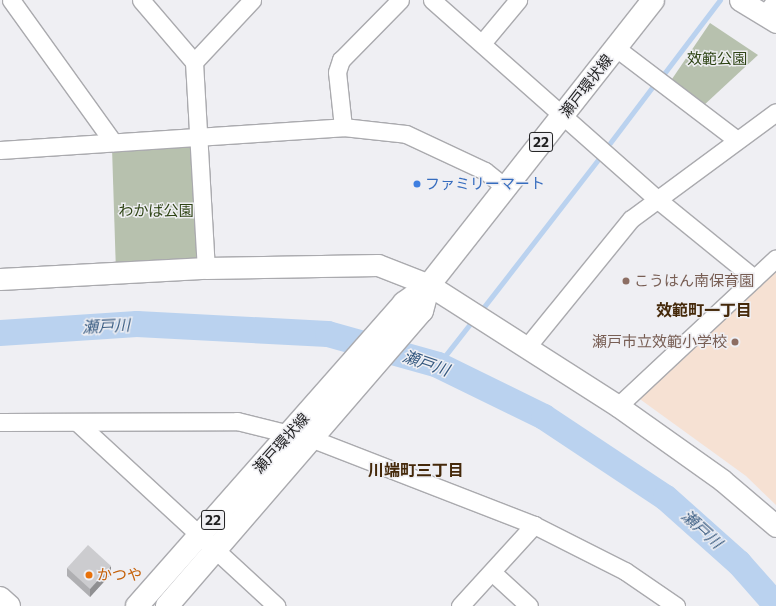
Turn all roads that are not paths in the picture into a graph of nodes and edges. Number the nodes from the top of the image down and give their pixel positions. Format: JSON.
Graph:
{"nodes":[{"id":1,"x":11,"y":0,"type":"edge"},
{"id":2,"x":141,"y":0,"type":"edge"},
{"id":3,"x":252,"y":0,"type":"edge"},
{"id":4,"x":400,"y":0,"type":"edge"},
{"id":5,"x":432,"y":0,"type":"edge"},
{"id":6,"x":518,"y":0,"type":"edge"},
{"id":7,"x":653,"y":0,"type":"edge"},
{"id":8,"x":740,"y":0,"type":"edge"},
{"id":9,"x":772,"y":12,"type":"edge"},
{"id":10,"x":483,"y":42,"type":"junction"},
{"id":11,"x":616,"y":48,"type":"junction"},
{"id":12,"x":194,"y":62,"type":"junction"},
{"id":13,"x":776,"y":112,"type":"edge"},
{"id":14,"x":562,"y":115,"type":"junction"},
{"id":15,"x":343,"y":127,"type":"junction"},
{"id":16,"x":197,"y":138,"type":"junction"},
{"id":17,"x":737,"y":140,"type":"junction"},
{"id":18,"x":113,"y":142,"type":"junction"},
{"id":19,"x":0,"y":150,"type":"edge"},
{"id":20,"x":506,"y":188,"type":"junction"},
{"id":21,"x":658,"y":200,"type":"junction"},
{"id":22,"x":776,"y":258,"type":"edge"},
{"id":23,"x":206,"y":268,"type":"junction"},
{"id":24,"x":754,"y":278,"type":"junction"},
{"id":25,"x":0,"y":279,"type":"edge"},
{"id":26,"x":429,"y":285,"type":"junction"},
{"id":27,"x":526,"y":348,"type":"junction"},
{"id":28,"x":618,"y":406,"type":"junction"},
{"id":29,"x":0,"y":422,"type":"edge"},
{"id":30,"x":78,"y":423,"type":"junction"},
{"id":31,"x":300,"y":436,"type":"junction"},
{"id":32,"x":534,"y":525,"type":"junction"},
{"id":33,"x":776,"y":526,"type":"edge"},
{"id":34,"x":200,"y":534,"type":"junction"},
{"id":35,"x":214,"y":552,"type":"junction"},
{"id":36,"x":492,"y":572,"type":"junction"},
{"id":37,"x":0,"y":598,"type":"edge"},
{"id":38,"x":9,"y":606,"type":"edge"},
{"id":39,"x":137,"y":606,"type":"edge"},
{"id":40,"x":167,"y":606,"type":"edge"},
{"id":41,"x":276,"y":606,"type":"edge"},
{"id":42,"x":460,"y":606,"type":"edge"},
{"id":43,"x":529,"y":606,"type":"edge"},
{"id":44,"x":676,"y":606,"type":"edge"}],
"edges":[{"from":1,"to":18,"type":"street"},
{"from":2,"to":12,"type":"street"},
{"from":3,"to":12,"type":"street"},
{"from":4,"to":15,"type":"street"},
{"from":5,"to":10,"type":"street"},
{"from":6,"to":10,"type":"street"},
{"from":7,"to":11,"type":"main road","name":"瀬戸環状線","number":"22"},
{"from":8,"to":9,"type":"street"},
{"from":10,"to":14,"type":"street"},
{"from":11,"to":14,"type":"main road","name":"瀬戸環状線","number":"22"},
{"from":11,"to":17,"type":"street"},
{"from":12,"to":16,"type":"street"},
{"from":13,"to":17,"type":"street"},
{"from":14,"to":20,"type":"main road","name":"瀬戸環状線","number":"22"},
{"from":14,"to":21,"type":"street"},
{"from":15,"to":16,"type":"street"},
{"from":15,"to":20,"type":"street"},
{"from":16,"to":18,"type":"street"},
{"from":16,"to":23,"type":"street"},
{"from":17,"to":21,"type":"street"},
{"from":18,"to":19,"type":"street"},
{"from":20,"to":26,"type":"main road","name":"瀬戸環状線","number":"22"},
{"from":21,"to":24,"type":"street"},
{"from":21,"to":27,"type":"street"},
{"from":22,"to":24,"type":"street"},
{"from":23,"to":25,"type":"street"},
{"from":23,"to":26,"type":"street"},
{"from":24,"to":28,"type":"street"},
{"from":26,"to":27,"type":"street"},
{"from":26,"to":31,"type":"main road","name":"瀬戸環状線","number":"22"},
{"from":27,"to":28,"type":"street"},
{"from":28,"to":33,"type":"street"},
{"from":29,"to":30,"type":"street"},
{"from":30,"to":31,"type":"street"},
{"from":30,"to":34,"type":"street"},
{"from":31,"to":32,"type":"street"},
{"from":31,"to":34,"type":"main road","name":"瀬戸環状線","number":"22"},
{"from":31,"to":35,"type":"main road","name":"瀬戸環状線","number":"22"},
{"from":32,"to":36,"type":"street"},
{"from":32,"to":44,"type":"street"},
{"from":34,"to":35,"type":"street"},
{"from":34,"to":39,"type":"main road","name":"瀬戸環状線","number":"22"},
{"from":35,"to":40,"type":"main road","name":"瀬戸環状線","number":"22"},
{"from":35,"to":41,"type":"street"},
{"from":36,"to":42,"type":"street"},
{"from":36,"to":43,"type":"street"},
{"from":37,"to":38,"type":"main road"}]}
